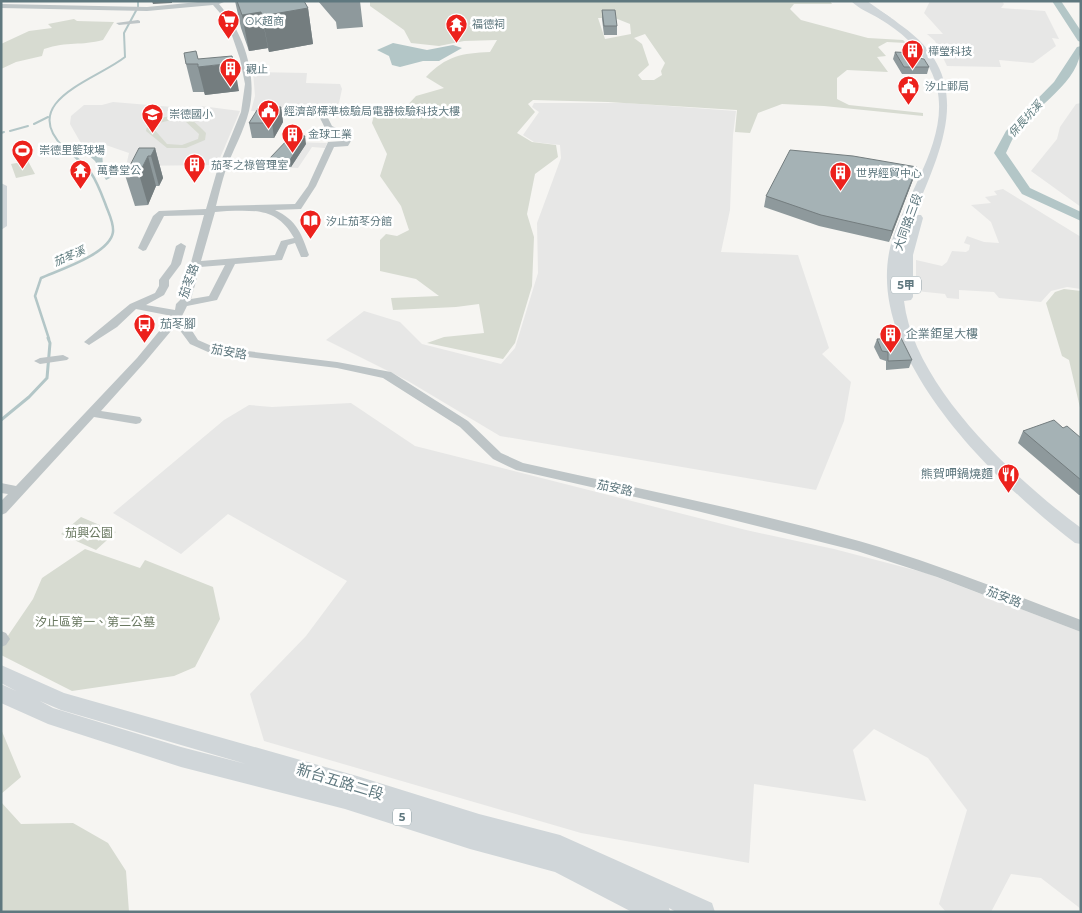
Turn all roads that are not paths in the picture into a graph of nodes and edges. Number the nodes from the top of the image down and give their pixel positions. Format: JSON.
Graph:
{"nodes":[{"id":1,"x":23,"y":1,"type":"edge"},
{"id":2,"x":855,"y":1,"type":"edge"},
{"id":3,"x":860,"y":1,"type":"edge"},
{"id":4,"x":865,"y":1,"type":"edge"},
{"id":5,"x":869,"y":1,"type":"edge"},
{"id":6,"x":217,"y":2,"type":"edge"},
{"id":7,"x":1,"y":6,"type":"edge"},
{"id":8,"x":16,"y":6,"type":"junction"},
{"id":9,"x":885,"y":15,"type":"junction"},
{"id":10,"x":138,"y":22,"type":"dead end"},
{"id":11,"x":118,"y":23,"type":"dead end"},
{"id":12,"x":324,"y":116,"type":"dead end"},
{"id":13,"x":1,"y":186,"type":"edge"},
{"id":14,"x":253,"y":207,"type":"junction"},
{"id":15,"x":210,"y":211,"type":"junction"},
{"id":16,"x":1,"y":226,"type":"edge"},
{"id":17,"x":300,"y":239,"type":"junction"},
{"id":18,"x":181,"y":246,"type":"dead end"},
{"id":19,"x":143,"y":248,"type":"dead end"},
{"id":20,"x":304,"y":255,"type":"dead end"},
{"id":21,"x":231,"y":262,"type":"junction"},
{"id":22,"x":196,"y":264,"type":"junction"},
{"id":23,"x":134,"y":306,"type":"junction"},
{"id":24,"x":178,"y":312,"type":"junction"},
{"id":25,"x":89,"y":342,"type":"dead end"},
{"id":26,"x":63,"y":358,"type":"dead end"},
{"id":27,"x":40,"y":361,"type":"dead end"},
{"id":28,"x":91,"y":413,"type":"junction"},
{"id":29,"x":136,"y":420,"type":"dead end"},
{"id":30,"x":1,"y":488,"type":"edge"},
{"id":31,"x":18,"y":492,"type":"junction"},
{"id":32,"x":1,"y":510,"type":"edge"},
{"id":33,"x":1081,"y":527,"type":"edge"},
{"id":34,"x":1081,"y":538,"type":"edge"},
{"id":35,"x":1081,"y":626,"type":"edge"},
{"id":36,"x":1,"y":637,"type":"edge"},
{"id":37,"x":1,"y":641,"type":"edge"},
{"id":38,"x":1,"y":674,"type":"edge"},
{"id":39,"x":1,"y":694,"type":"edge"},
{"id":40,"x":248,"y":765,"type":"junction"},
{"id":41,"x":658,"y":912,"type":"edge"},
{"id":42,"x":703,"y":912,"type":"edge"}],
"edges":[{"from":1,"to":8,"type":"street"},
{"from":2,"to":9,"type":"main road","name":"大同路三段","number":"5甲"},
{"from":3,"to":9,"type":"highway"},
{"from":4,"to":9,"type":"highway"},
{"from":5,"to":9,"type":"main road","name":"大同路三段","number":"5甲"},
{"from":6,"to":8,"type":"street"},
{"from":6,"to":15,"type":"street","name":"茄苳路"},
{"from":7,"to":8,"type":"street"},
{"from":9,"to":33,"type":"main road","name":"大同路三段","number":"5甲"},
{"from":9,"to":34,"type":"main road","name":"大同路三段","number":"5甲"},
{"from":10,"to":11,"type":"street"},
{"from":12,"to":14,"type":"street"},
{"from":13,"to":16,"type":"main road"},
{"from":14,"to":15,"type":"street"},
{"from":14,"to":17,"type":"street"},
{"from":15,"to":19,"type":"street"},
{"from":15,"to":22,"type":"street","name":"茄苳路"},
{"from":17,"to":20,"type":"street"},
{"from":17,"to":21,"type":"street"},
{"from":18,"to":23,"type":"street"},
{"from":21,"to":22,"type":"street"},
{"from":21,"to":24,"type":"street"},
{"from":22,"to":24,"type":"street","name":"茄苳路"},
{"from":23,"to":24,"type":"street"},
{"from":23,"to":25,"type":"street"},
{"from":24,"to":28,"type":"street","name":"茄苳路"},
{"from":24,"to":35,"type":"street","name":"茄安路"},
{"from":26,"to":27,"type":"street"},
{"from":28,"to":29,"type":"street"},
{"from":28,"to":31,"type":"street","name":"茄苳路"},
{"from":30,"to":31,"type":"street"},
{"from":31,"to":32,"type":"street","name":"茄苳路"},
{"from":36,"to":37,"type":"street"},
{"from":38,"to":40,"type":"main road","name":"新台五路二段","number":"5"},
{"from":39,"to":40,"type":"main road","name":"新台五路二段","number":"5"},
{"from":40,"to":41,"type":"main road","name":"新台五路二段","number":"5"},
{"from":40,"to":42,"type":"main road","name":"新台五路二段","number":"5"}]}
